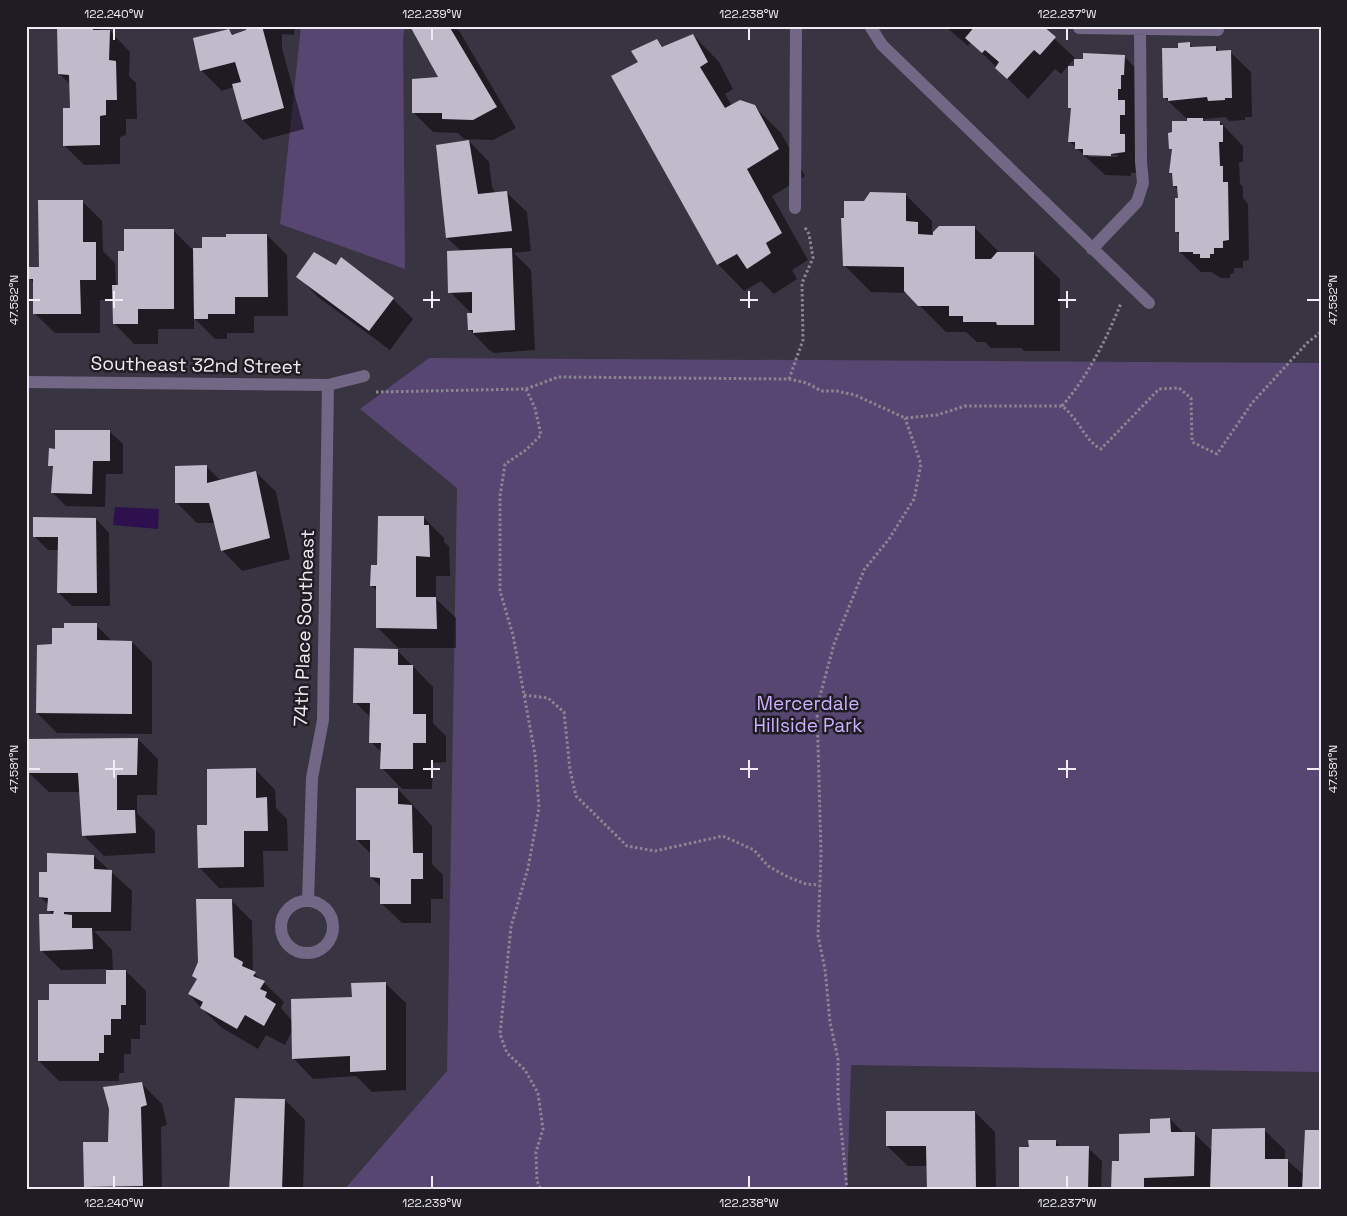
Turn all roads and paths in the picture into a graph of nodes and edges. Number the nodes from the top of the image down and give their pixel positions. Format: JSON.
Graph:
{"nodes":[{"id":1,"x":796,"y":26,"type":"edge"},
{"id":2,"x":870,"y":26,"type":"edge"},
{"id":3,"x":1079,"y":28,"type":"dead end"},
{"id":4,"x":1140,"y":29,"type":"junction"},
{"id":5,"x":1218,"y":30,"type":"dead end"},
{"id":6,"x":795,"y":208,"type":"joint"},
{"id":7,"x":1092,"y":249,"type":"junction"},
{"id":8,"x":1129,"y":284,"type":"junction"},
{"id":9,"x":1149,"y":303,"type":"dead end"},
{"id":10,"x":1321,"y":332,"type":"edge"},
{"id":11,"x":364,"y":376,"type":"dead end"},
{"id":12,"x":789,"y":379,"type":"junction"},
{"id":13,"x":26,"y":382,"type":"edge"},
{"id":14,"x":328,"y":385,"type":"junction"},
{"id":15,"x":526,"y":389,"type":"junction"},
{"id":16,"x":369,"y":392,"type":"dead end"},
{"id":17,"x":1062,"y":406,"type":"junction"},
{"id":18,"x":905,"y":418,"type":"junction"},
{"id":19,"x":524,"y":695,"type":"junction"},
{"id":20,"x":819,"y":885,"type":"junction"},
{"id":21,"x":308,"y":901,"type":"junction"},
{"id":22,"x":541,"y":1190,"type":"edge"},
{"id":23,"x":847,"y":1190,"type":"edge"}],
"edges":[{"from":1,"to":6,"type":"street"},
{"from":2,"to":7,"type":"street"},
{"from":3,"to":4,"type":"street"},
{"from":4,"to":5,"type":"street"},
{"from":4,"to":7,"type":"street"},
{"from":6,"to":12,"type":"path"},
{"from":7,"to":8,"type":"street"},
{"from":8,"to":9,"type":"street"},
{"from":8,"to":17,"type":"path"},
{"from":10,"to":17,"type":"path"},
{"from":11,"to":14,"type":"street","name":"Southeast 32nd Street"},
{"from":12,"to":15,"type":"path"},
{"from":12,"to":18,"type":"path"},
{"from":13,"to":14,"type":"street","name":"Southeast 32nd Street"},
{"from":14,"to":21,"type":"street","name":"74th Place Southeast"},
{"from":15,"to":16,"type":"path"},
{"from":15,"to":19,"type":"path"},
{"from":17,"to":18,"type":"path"},
{"from":18,"to":20,"type":"path"},
{"from":19,"to":20,"type":"path"},
{"from":19,"to":22,"type":"path"},
{"from":20,"to":23,"type":"path"},
{"from":21,"to":21,"type":"street"}]}
